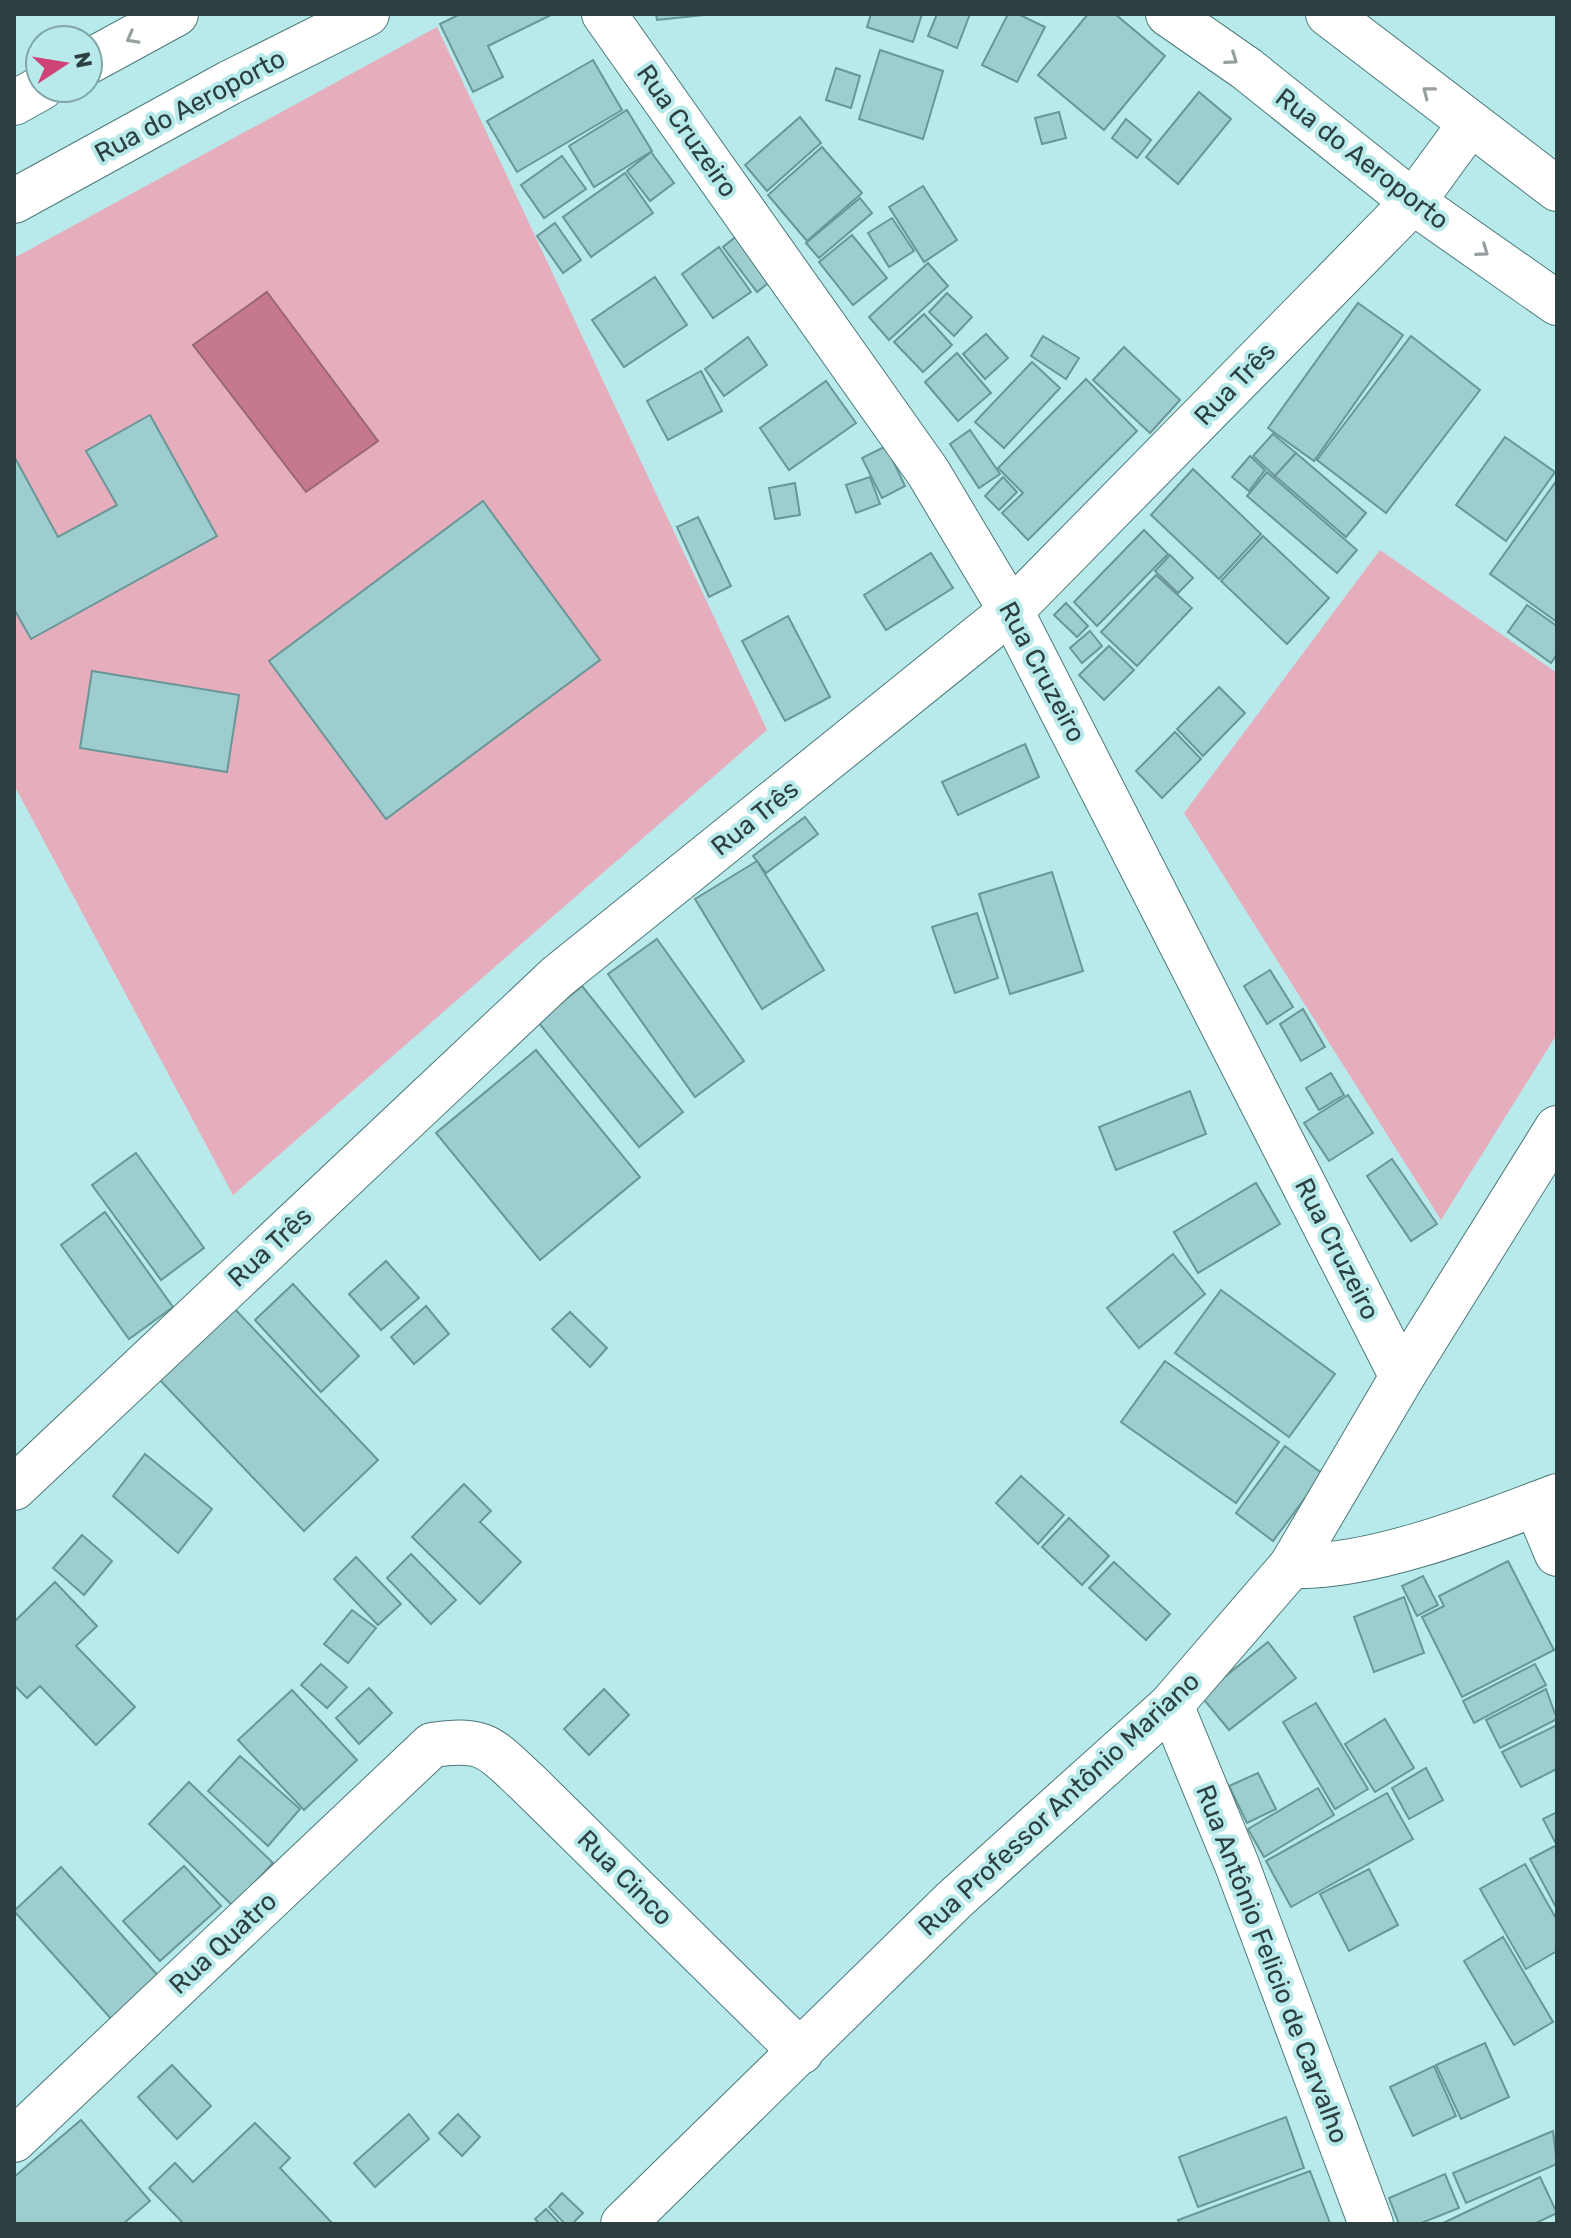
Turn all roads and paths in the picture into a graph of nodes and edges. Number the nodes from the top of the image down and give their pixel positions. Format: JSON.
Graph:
{"nodes":[{"id":1,"x":176,"y":14,"type":"edge"},
{"id":2,"x":367,"y":14,"type":"edge"},
{"id":3,"x":604,"y":14,"type":"edge"},
{"id":4,"x":1168,"y":14,"type":"edge"},
{"id":5,"x":1328,"y":14,"type":"edge"},
{"id":6,"x":104,"y":53,"type":"edge"},
{"id":7,"x":1470,"y":124,"type":"junction"},
{"id":8,"x":1557,"y":189,"type":"edge"},
{"id":9,"x":14,"y":201,"type":"edge"},
{"id":10,"x":1413,"y":202,"type":"junction"},
{"id":11,"x":1557,"y":303,"type":"edge"},
{"id":12,"x":1011,"y":611,"type":"junction"},
{"id":13,"x":1557,"y":1128,"type":"edge"},
{"id":14,"x":1402,"y":1377,"type":"junction"},
{"id":15,"x":14,"y":1488,"type":"edge"},
{"id":16,"x":1546,"y":1500,"type":"edge"},
{"id":17,"x":1557,"y":1554,"type":"edge"},
{"id":18,"x":1291,"y":1566,"type":"junction"},
{"id":19,"x":1171,"y":1705,"type":"junction"},
{"id":20,"x":432,"y":1745,"type":"joint"},
{"id":21,"x":801,"y":2052,"type":"junction"},
{"id":22,"x":14,"y":2140,"type":"edge"},
{"id":23,"x":623,"y":2224,"type":"edge"},
{"id":24,"x":1371,"y":2224,"type":"edge"}],
"edges":[{"from":1,"to":6,"type":"street","one_way":true},
{"from":2,"to":9,"type":"street","name":"Rua do Aeroporto"},
{"from":3,"to":12,"type":"street","name":"Rua Cruzeiro"},
{"from":4,"to":10,"type":"street","name":"Rua do Aeroporto","one_way":true},
{"from":7,"to":5,"type":"street","one_way":true},
{"from":7,"to":8,"type":"street"},
{"from":7,"to":10,"type":"street","name":"Rua Três"},
{"from":10,"to":11,"type":"street","name":"Rua do Aeroporto","one_way":true},
{"from":10,"to":12,"type":"street","name":"Rua Três"},
{"from":12,"to":14,"type":"street","name":"Rua Cruzeiro"},
{"from":12,"to":15,"type":"street","name":"Rua Três"},
{"from":13,"to":14,"type":"street","name":"Rua Professor Antônio Mariano"},
{"from":14,"to":18,"type":"street","name":"Rua Professor Antônio Mariano"},
{"from":16,"to":17,"type":"street"},
{"from":16,"to":18,"type":"street"},
{"from":18,"to":19,"type":"street","name":"Rua Professor Antônio Mariano"},
{"from":19,"to":21,"type":"street","name":"Rua Professor Antônio Mariano"},
{"from":19,"to":24,"type":"street","name":"Rua Antônio Felicio de Carvalho"},
{"from":20,"to":21,"type":"street","name":"Rua Cinco"},
{"from":20,"to":22,"type":"street","name":"Rua Quatro"},
{"from":21,"to":23,"type":"street","name":"Rua Professor Antônio Mariano"}]}
